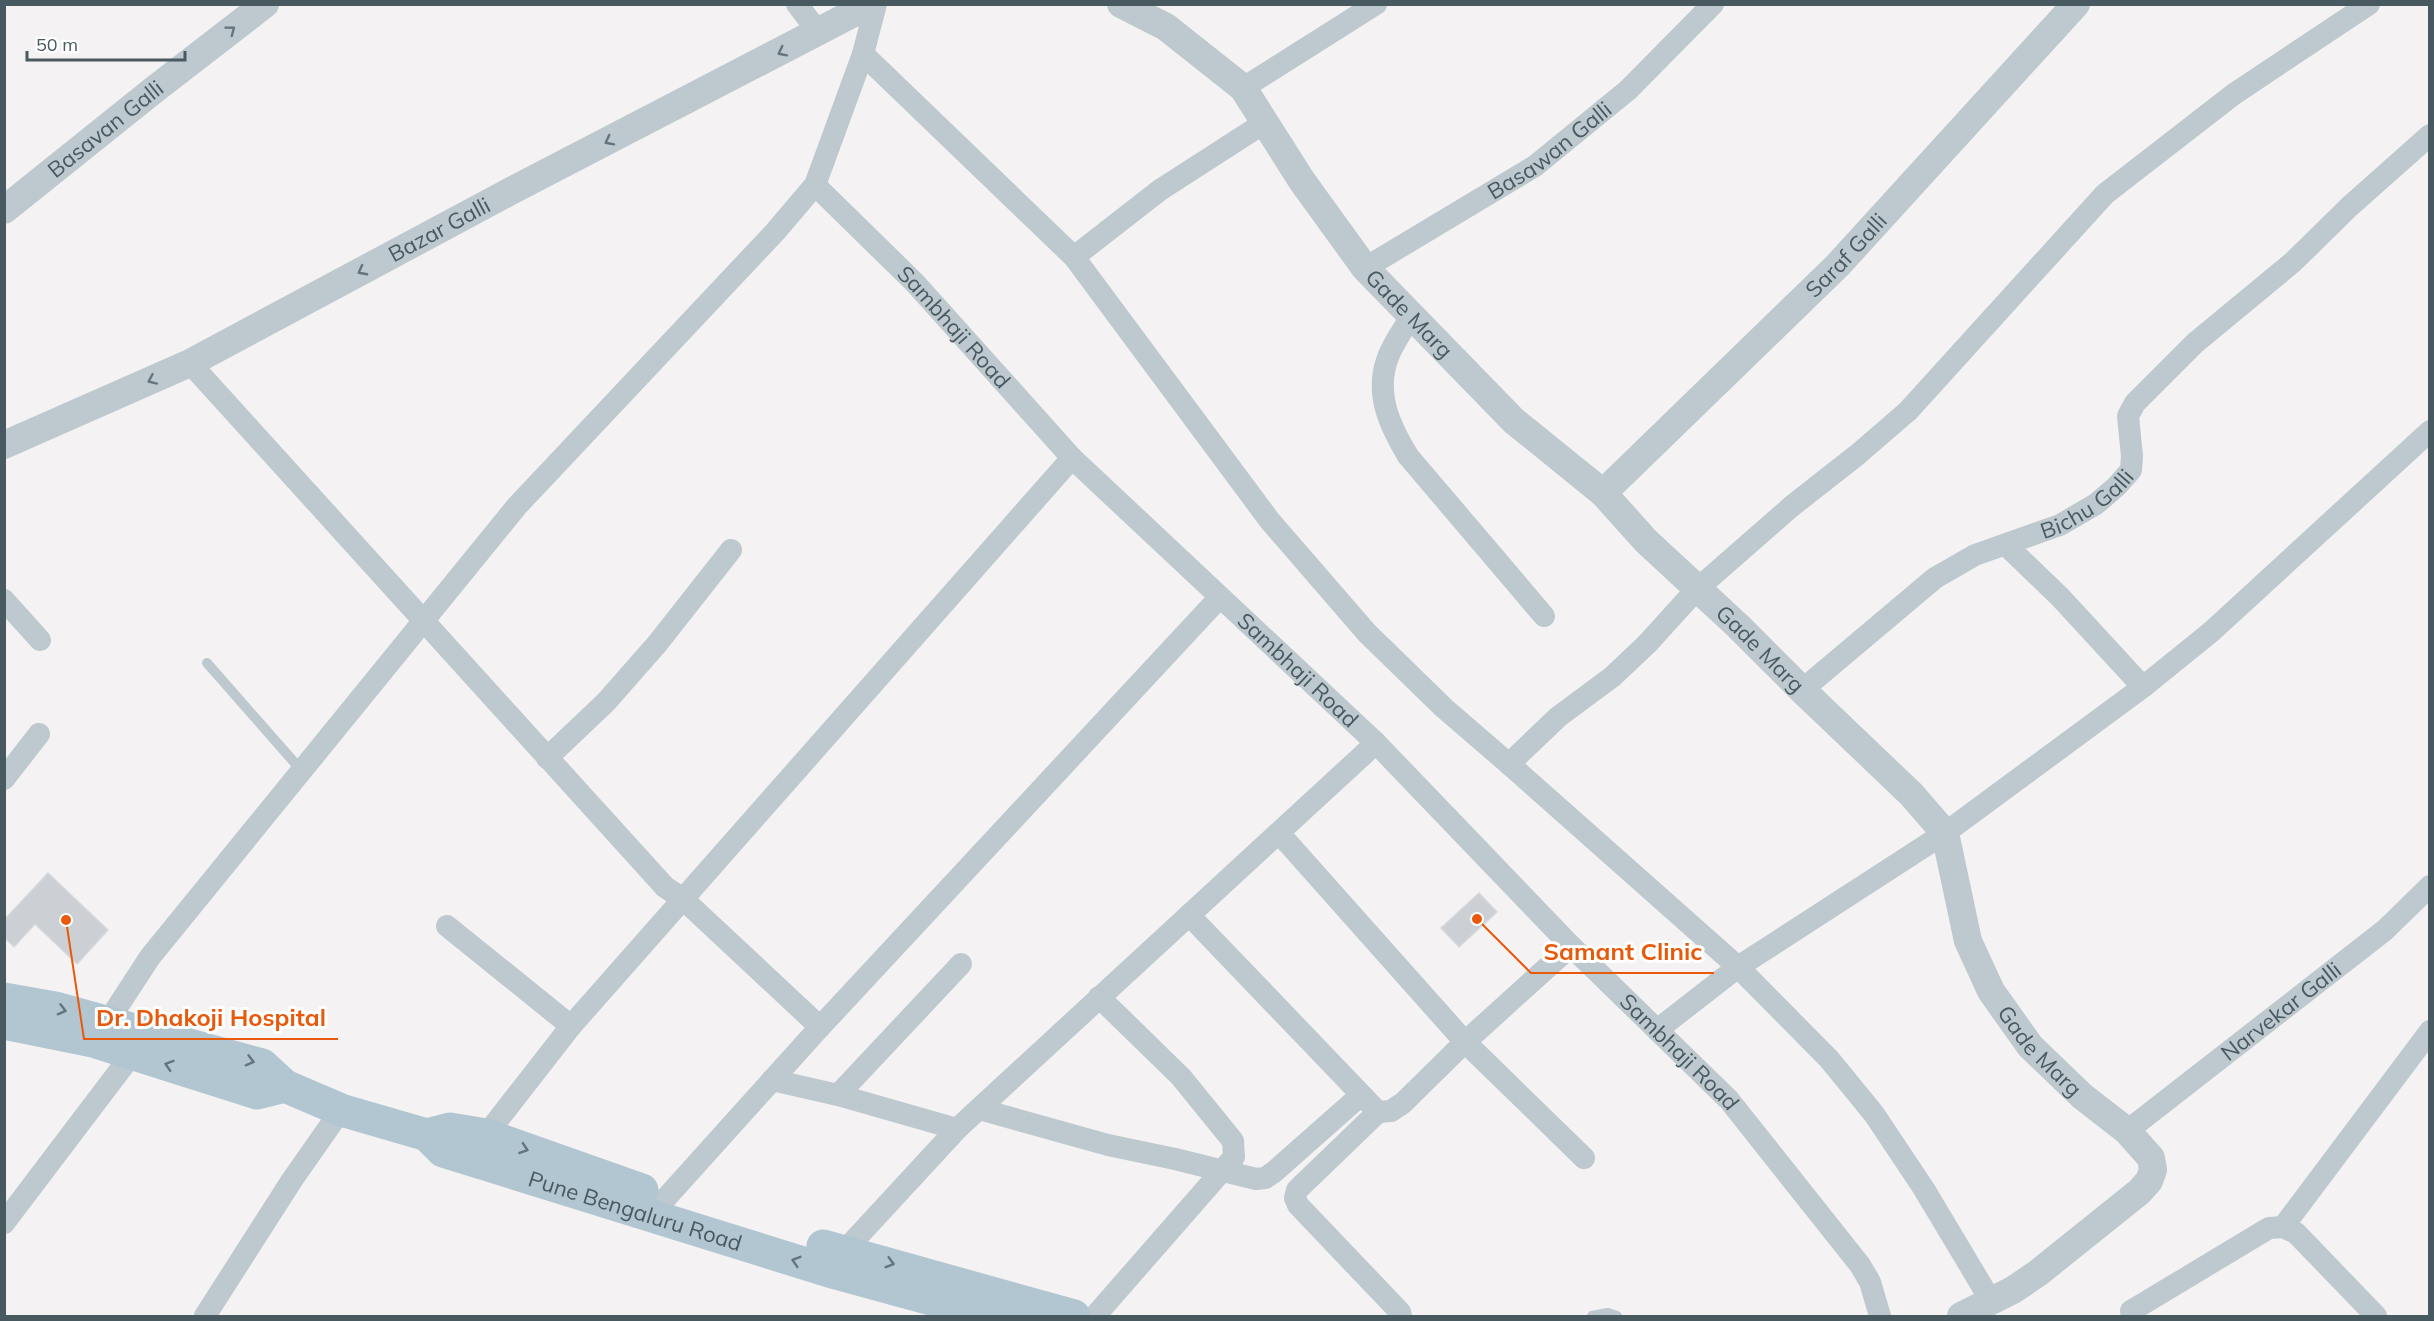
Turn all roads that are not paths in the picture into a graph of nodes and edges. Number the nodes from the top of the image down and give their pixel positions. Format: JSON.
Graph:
{"nodes":[{"id":1,"x":265,"y":4,"type":"edge"},
{"id":2,"x":797,"y":4,"type":"edge"},
{"id":3,"x":871,"y":4,"type":"edge"},
{"id":4,"x":876,"y":4,"type":"edge"},
{"id":5,"x":1121,"y":4,"type":"edge"},
{"id":6,"x":1376,"y":4,"type":"edge"},
{"id":7,"x":1713,"y":4,"type":"edge"},
{"id":8,"x":2076,"y":4,"type":"edge"},
{"id":9,"x":2369,"y":4,"type":"edge"},
{"id":10,"x":819,"y":33,"type":"junction"},
{"id":11,"x":863,"y":54,"type":"junction"},
{"id":12,"x":1243,"y":88,"type":"junction"},
{"id":13,"x":1264,"y":123,"type":"junction"},
{"id":14,"x":2430,"y":135,"type":"edge"},
{"id":15,"x":815,"y":185,"type":"junction"},
{"id":16,"x":4,"y":210,"type":"edge"},
{"id":17,"x":1074,"y":257,"type":"junction"},
{"id":18,"x":1365,"y":268,"type":"junction"},
{"id":19,"x":1412,"y":315,"type":"junction"},
{"id":20,"x":190,"y":363,"type":"junction"},
{"id":21,"x":2430,"y":431,"type":"edge"},
{"id":22,"x":4,"y":445,"type":"edge"},
{"id":23,"x":1072,"y":458,"type":"junction"},
{"id":24,"x":1603,"y":493,"type":"junction"},
{"id":25,"x":2006,"y":545,"type":"junction"},
{"id":26,"x":731,"y":550,"type":"dead end"},
{"id":27,"x":1696,"y":590,"type":"junction"},
{"id":28,"x":1220,"y":597,"type":"junction"},
{"id":29,"x":4,"y":600,"type":"edge"},
{"id":30,"x":1544,"y":616,"type":"dead end"},
{"id":31,"x":423,"y":622,"type":"junction"},
{"id":32,"x":40,"y":640,"type":"dead end"},
{"id":33,"x":207,"y":663,"type":"dead end"},
{"id":34,"x":2143,"y":687,"type":"junction"},
{"id":35,"x":1802,"y":690,"type":"junction"},
{"id":36,"x":39,"y":734,"type":"dead end"},
{"id":37,"x":1376,"y":742,"type":"junction"},
{"id":38,"x":547,"y":758,"type":"junction"},
{"id":39,"x":1509,"y":764,"type":"junction"},
{"id":40,"x":302,"y":770,"type":"junction"},
{"id":41,"x":4,"y":779,"type":"edge"},
{"id":42,"x":1279,"y":833,"type":"junction"},
{"id":43,"x":1945,"y":833,"type":"junction"},
{"id":44,"x":2430,"y":886,"type":"edge"},
{"id":45,"x":684,"y":899,"type":"junction"},
{"id":46,"x":1189,"y":915,"type":"junction"},
{"id":47,"x":447,"y":926,"type":"dead end"},
{"id":48,"x":1571,"y":946,"type":"junction"},
{"id":49,"x":961,"y":964,"type":"dead end"},
{"id":50,"x":1738,"y":967,"type":"junction"},
{"id":51,"x":1099,"y":997,"type":"junction"},
{"id":52,"x":4,"y":999,"type":"edge"},
{"id":53,"x":4,"y":1023,"type":"edge"},
{"id":54,"x":107,"y":1023,"type":"junction"},
{"id":55,"x":571,"y":1026,"type":"junction"},
{"id":56,"x":820,"y":1027,"type":"junction"},
{"id":57,"x":1657,"y":1030,"type":"junction"},
{"id":58,"x":2430,"y":1031,"type":"edge"},
{"id":59,"x":1465,"y":1042,"type":"junction"},
{"id":60,"x":133,"y":1053,"type":"junction"},
{"id":61,"x":772,"y":1080,"type":"junction"},
{"id":62,"x":285,"y":1086,"type":"junction"},
{"id":63,"x":838,"y":1095,"type":"junction"},
{"id":64,"x":1361,"y":1095,"type":"junction"},
{"id":65,"x":979,"y":1109,"type":"junction"},
{"id":66,"x":341,"y":1110,"type":"junction"},
{"id":67,"x":1378,"y":1112,"type":"junction"},
{"id":68,"x":957,"y":1128,"type":"junction"},
{"id":69,"x":2127,"y":1131,"type":"junction"},
{"id":70,"x":427,"y":1135,"type":"junction"},
{"id":71,"x":486,"y":1135,"type":"junction"},
{"id":72,"x":1584,"y":1158,"type":"dead end"},
{"id":73,"x":1224,"y":1171,"type":"junction"},
{"id":74,"x":666,"y":1198,"type":"junction"},
{"id":75,"x":4,"y":1223,"type":"edge"},
{"id":76,"x":2283,"y":1227,"type":"junction"},
{"id":77,"x":835,"y":1261,"type":"junction"},
{"id":78,"x":1991,"y":1301,"type":"junction"},
{"id":79,"x":2131,"y":1311,"type":"dead end"},
{"id":80,"x":205,"y":1317,"type":"edge"},
{"id":81,"x":993,"y":1317,"type":"edge"},
{"id":82,"x":1074,"y":1317,"type":"edge"},
{"id":83,"x":1095,"y":1317,"type":"edge"},
{"id":84,"x":1401,"y":1317,"type":"edge"},
{"id":85,"x":1592,"y":1317,"type":"edge"},
{"id":86,"x":1617,"y":1317,"type":"edge"},
{"id":87,"x":1880,"y":1317,"type":"edge"},
{"id":88,"x":1961,"y":1317,"type":"edge"},
{"id":89,"x":2376,"y":1317,"type":"edge"}],
"edges":[{"from":16,"to":1,"type":"street","name":"Basavan Galli","one_way":true},
{"from":2,"to":10,"type":"street"},
{"from":3,"to":10,"type":"street","name":"Bazar Galli"},
{"from":4,"to":11,"type":"street"},
{"from":5,"to":12,"type":"street","name":"Gade Marg"},
{"from":6,"to":12,"type":"street"},
{"from":7,"to":18,"type":"street","name":"Basawan Galli"},
{"from":8,"to":24,"type":"street","name":"Saraf Galli"},
{"from":9,"to":27,"type":"street"},
{"from":10,"to":20,"type":"street","name":"Bazar Galli","one_way":true},
{"from":11,"to":15,"type":"street"},
{"from":11,"to":17,"type":"street"},
{"from":12,"to":13,"type":"street","name":"Gade Marg"},
{"from":13,"to":17,"type":"street"},
{"from":13,"to":18,"type":"street","name":"Gade Marg"},
{"from":14,"to":25,"type":"street","name":"Bichu Galli"},
{"from":15,"to":23,"type":"street","name":"Sambhaji Road"},
{"from":15,"to":31,"type":"street"},
{"from":17,"to":39,"type":"street"},
{"from":18,"to":19,"type":"street","name":"Gade Marg"},
{"from":19,"to":24,"type":"street","name":"Gade Marg"},
{"from":19,"to":30,"type":"street"},
{"from":20,"to":22,"type":"street","name":"Bazar Galli","one_way":true},
{"from":20,"to":31,"type":"street"},
{"from":21,"to":34,"type":"street"},
{"from":23,"to":28,"type":"street","name":"Sambhaji Road"},
{"from":23,"to":45,"type":"street"},
{"from":24,"to":27,"type":"street","name":"Gade Marg"},
{"from":25,"to":34,"type":"street"},
{"from":25,"to":35,"type":"street","name":"Bichu Galli"},
{"from":26,"to":38,"type":"street"},
{"from":27,"to":35,"type":"street","name":"Gade Marg"},
{"from":27,"to":39,"type":"street"},
{"from":28,"to":37,"type":"street","name":"Sambhaji Road"},
{"from":28,"to":56,"type":"street"},
{"from":29,"to":32,"type":"street"},
{"from":31,"to":38,"type":"street"},
{"from":31,"to":40,"type":"street"},
{"from":33,"to":40,"type":"lane"},
{"from":34,"to":43,"type":"street"},
{"from":35,"to":43,"type":"street","name":"Gade Marg"},
{"from":36,"to":41,"type":"street"},
{"from":37,"to":42,"type":"street"},
{"from":37,"to":48,"type":"street","name":"Sambhaji Road"},
{"from":38,"to":45,"type":"street"},
{"from":39,"to":50,"type":"street"},
{"from":40,"to":54,"type":"street"},
{"from":42,"to":46,"type":"street"},
{"from":42,"to":59,"type":"street"},
{"from":43,"to":50,"type":"street"},
{"from":43,"to":69,"type":"street","name":"Gade Marg"},
{"from":44,"to":69,"type":"street","name":"Narvekar Galli"},
{"from":45,"to":55,"type":"street"},
{"from":45,"to":56,"type":"street"},
{"from":46,"to":51,"type":"street"},
{"from":46,"to":64,"type":"street"},
{"from":47,"to":55,"type":"street"},
{"from":48,"to":57,"type":"street","name":"Sambhaji Road"},
{"from":48,"to":59,"type":"street"},
{"from":49,"to":63,"type":"street"},
{"from":50,"to":57,"type":"street"},
{"from":50,"to":78,"type":"street"},
{"from":51,"to":65,"type":"street"},
{"from":51,"to":73,"type":"street"},
{"from":52,"to":54,"type":"main road","name":"Pune Bengaluru Road","one_way":true},
{"from":53,"to":60,"type":"main road"},
{"from":54,"to":62,"type":"main road","name":"Pune Bengaluru Road","one_way":true},
{"from":55,"to":71,"type":"street"},
{"from":56,"to":61,"type":"street"},
{"from":57,"to":87,"type":"street","name":"Sambhaji Road"},
{"from":58,"to":76,"type":"street"},
{"from":59,"to":67,"type":"street"},
{"from":59,"to":72,"type":"street"},
{"from":62,"to":60,"type":"main road","one_way":true},
{"from":60,"to":75,"type":"street"},
{"from":61,"to":63,"type":"street"},
{"from":61,"to":74,"type":"street"},
{"from":62,"to":66,"type":"main road","name":"Pune Bengaluru Road"},
{"from":63,"to":68,"type":"street"},
{"from":64,"to":67,"type":"street"},
{"from":64,"to":73,"type":"street"},
{"from":65,"to":68,"type":"street"},
{"from":65,"to":73,"type":"street"},
{"from":66,"to":70,"type":"main road","name":"Pune Bengaluru Road"},
{"from":66,"to":80,"type":"street"},
{"from":67,"to":84,"type":"street"},
{"from":68,"to":77,"type":"street"},
{"from":69,"to":78,"type":"street","name":"Gade Marg"},
{"from":70,"to":71,"type":"main road"},
{"from":77,"to":70,"type":"main road","name":"Pune Bengaluru Road","one_way":true},
{"from":71,"to":74,"type":"main road","one_way":true},
{"from":73,"to":83,"type":"street"},
{"from":74,"to":77,"type":"main road"},
{"from":76,"to":79,"type":"street"},
{"from":76,"to":89,"type":"street"},
{"from":77,"to":81,"type":"main road","name":"Pune Bengaluru Road"},
{"from":77,"to":82,"type":"main road","one_way":true},
{"from":78,"to":88,"type":"street","name":"Gade Marg"},
{"from":85,"to":86,"type":"lane"}]}
